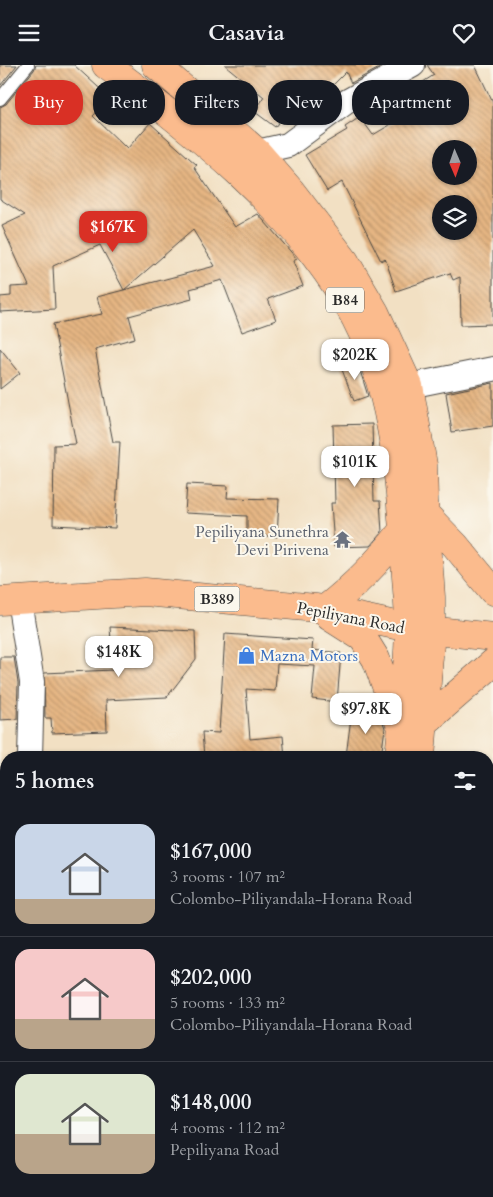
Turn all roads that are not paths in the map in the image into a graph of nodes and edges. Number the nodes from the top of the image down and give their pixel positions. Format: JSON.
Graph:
{"nodes":[{"id":1,"x":28,"y":65,"type":"edge"},
{"id":2,"x":106,"y":65,"type":"edge"},
{"id":3,"x":156,"y":65,"type":"edge"},
{"id":4,"x":413,"y":65,"type":"edge"},
{"id":5,"x":0,"y":99,"type":"edge"},
{"id":6,"x":257,"y":152,"type":"junction"},
{"id":7,"x":493,"y":369,"type":"edge"},
{"id":8,"x":409,"y":386,"type":"junction"},
{"id":9,"x":425,"y":514,"type":"junction"},
{"id":10,"x":403,"y":530,"type":"junction"},
{"id":11,"x":493,"y":591,"type":"edge"},
{"id":12,"x":10,"y":601,"type":"edge"},
{"id":13,"x":321,"y":609,"type":"junction"},
{"id":14,"x":420,"y":630,"type":"junction"},
{"id":15,"x":493,"y":637,"type":"edge"},
{"id":16,"x":493,"y":663,"type":"edge"},
{"id":17,"x":413,"y":727,"type":"junction"},
{"id":18,"x":30,"y":751,"type":"edge"},
{"id":19,"x":402,"y":751,"type":"edge"},
{"id":20,"x":419,"y":751,"type":"edge"}],
"edges":[{"from":1,"to":5,"type":"lane"},
{"from":2,"to":10,"type":"main road","number":"B84"},
{"from":3,"to":6,"type":"main road","number":"B84"},
{"from":4,"to":6,"type":"street"},
{"from":6,"to":8,"type":"main road","number":"B84"},
{"from":7,"to":8,"type":"street"},
{"from":8,"to":9,"type":"main road","number":"B84"},
{"from":9,"to":11,"type":"main road"},
{"from":9,"to":14,"type":"main road","number":"B84"},
{"from":10,"to":13,"type":"main road"},
{"from":10,"to":14,"type":"main road","number":"B84"},
{"from":12,"to":13,"type":"main road","name":"Pepiliyana Road","number":"B389"},
{"from":12,"to":18,"type":"street"},
{"from":13,"to":14,"type":"main road","name":"Pepiliyana Road","number":"B389"},
{"from":13,"to":17,"type":"main road"},
{"from":14,"to":15,"type":"main road","name":"Pepiliyana Road","number":"B389"},
{"from":14,"to":17,"type":"main road","number":"B84"},
{"from":16,"to":17,"type":"main road"},
{"from":17,"to":19,"type":"main road","number":"B84"},
{"from":17,"to":20,"type":"main road","number":"B84"}]}
